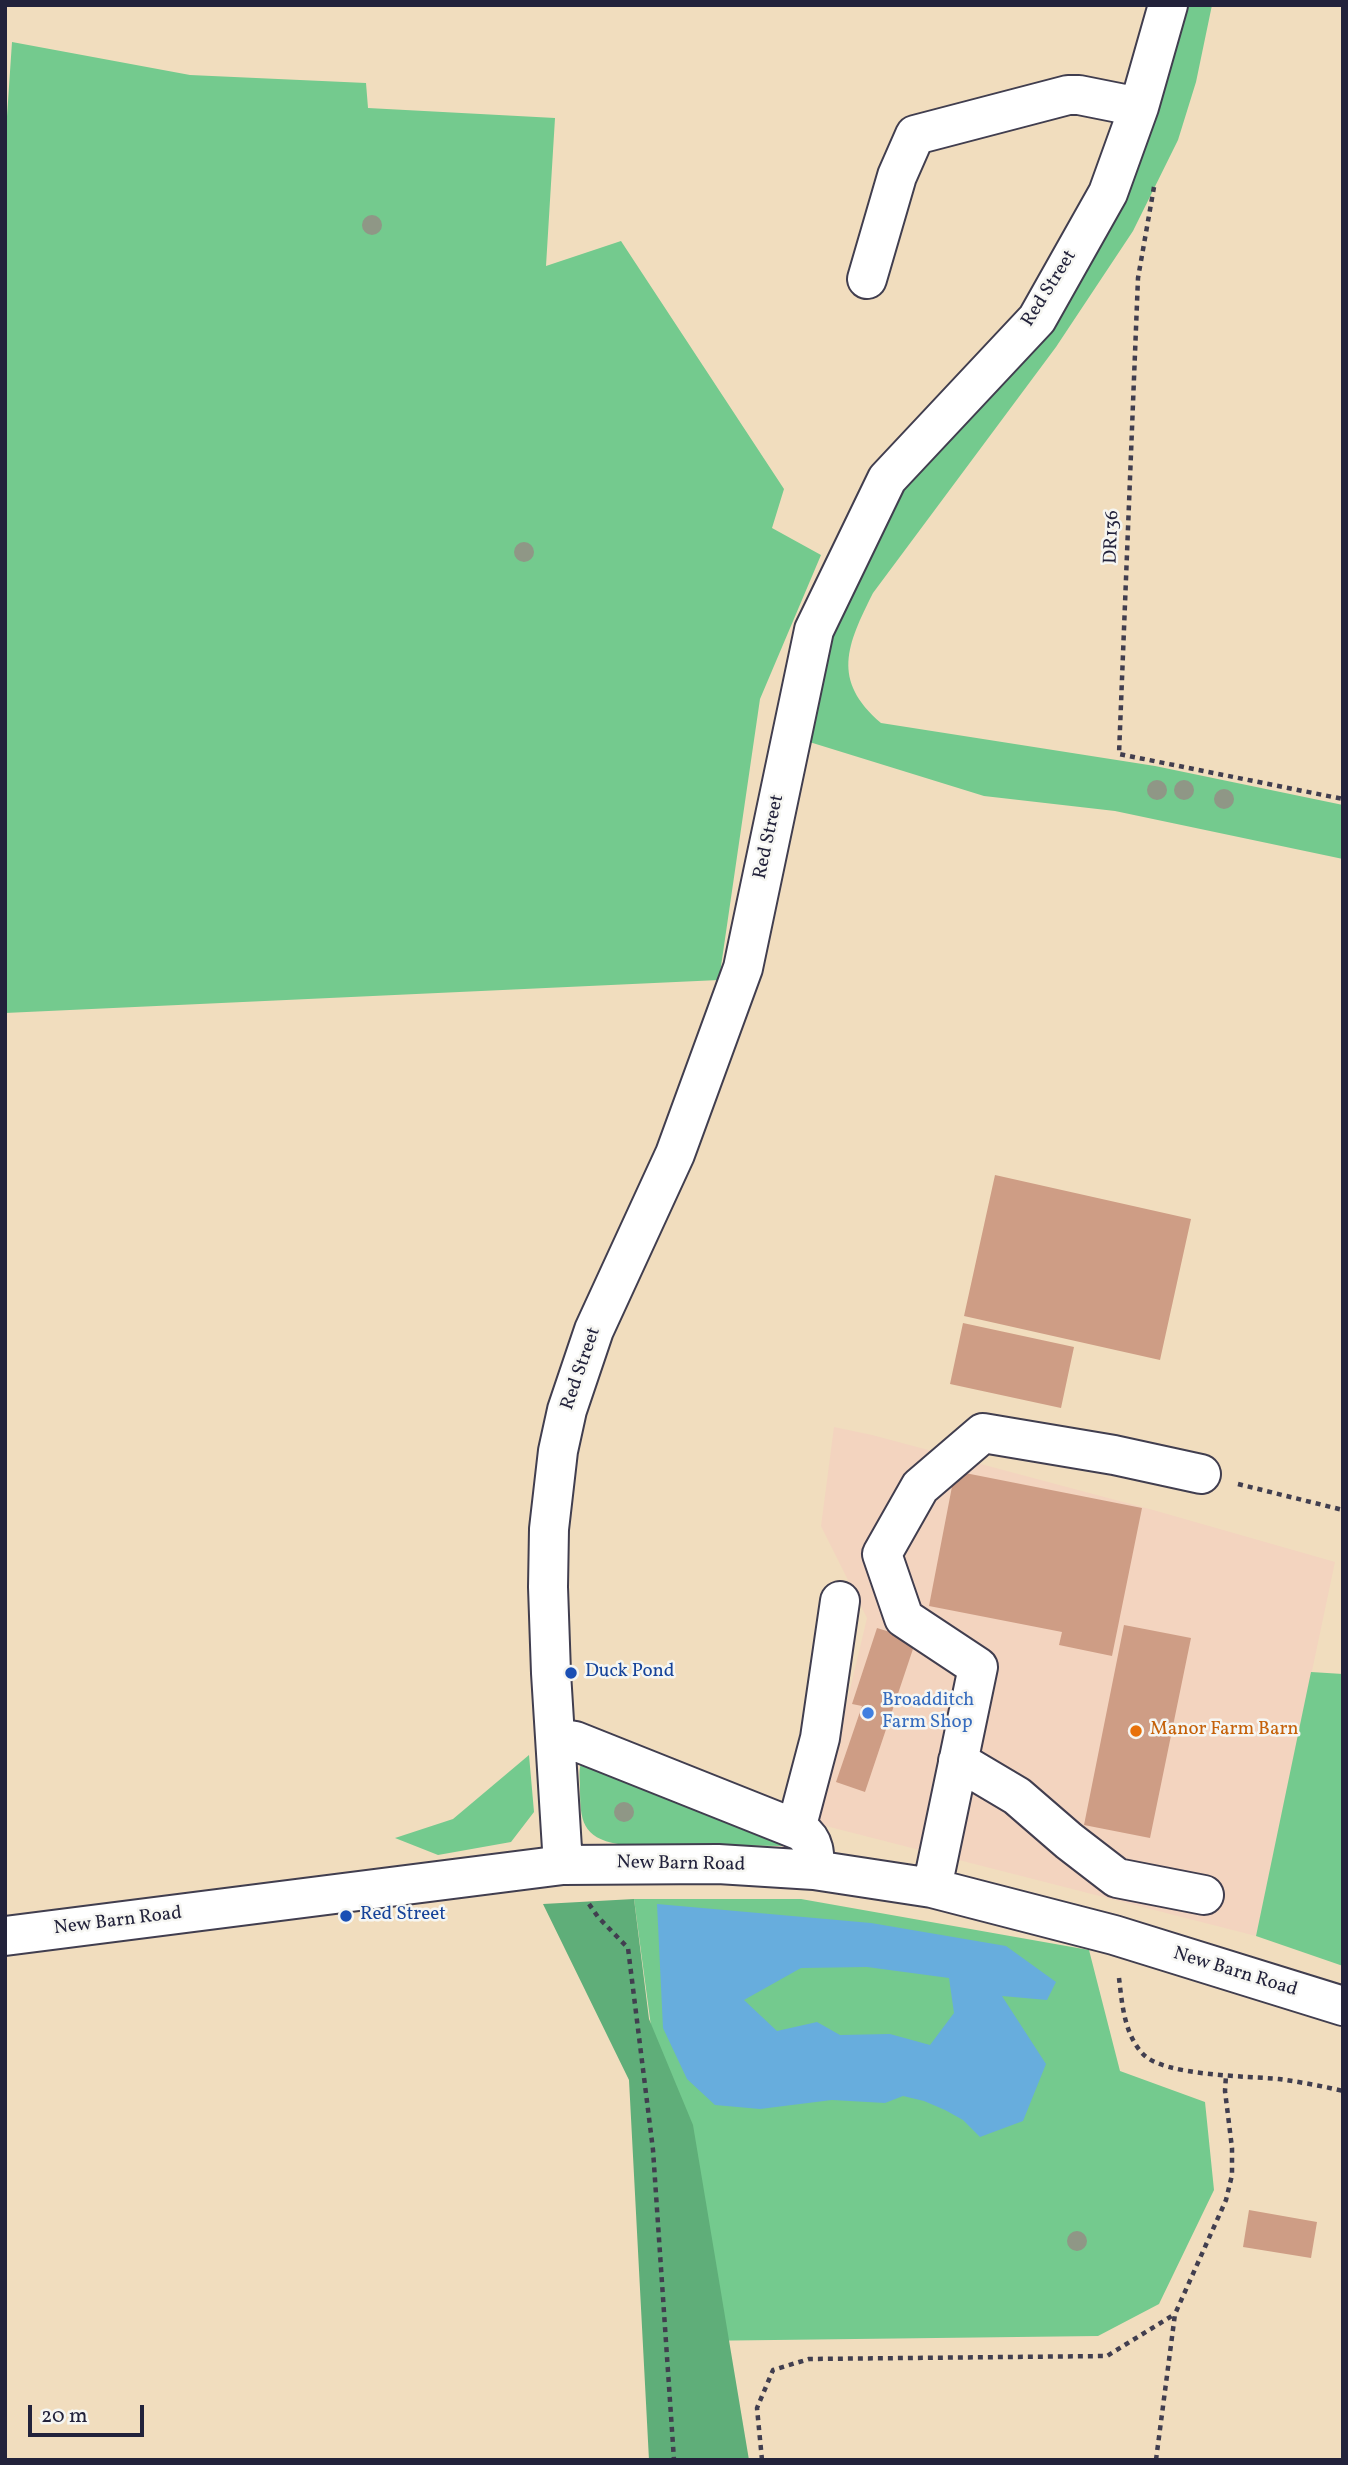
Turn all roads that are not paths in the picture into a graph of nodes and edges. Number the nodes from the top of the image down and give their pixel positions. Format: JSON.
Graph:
{"nodes":[{"id":1,"x":1168,"y":5,"type":"edge"},
{"id":2,"x":1139,"y":107,"type":"junction"},
{"id":3,"x":867,"y":279,"type":"dead end"},
{"id":4,"x":1201,"y":1474,"type":"road end"},
{"id":5,"x":840,"y":1601,"type":"dead end"},
{"id":6,"x":557,"y":1738,"type":"junction"},
{"id":7,"x":958,"y":1761,"type":"junction"},
{"id":8,"x":796,"y":1829,"type":"junction"},
{"id":9,"x":563,"y":1865,"type":"junction"},
{"id":10,"x":814,"y":1870,"type":"junction"},
{"id":11,"x":932,"y":1888,"type":"junction"},
{"id":12,"x":1204,"y":1895,"type":"dead end"},
{"id":13,"x":5,"y":1936,"type":"edge"},
{"id":14,"x":1343,"y":2006,"type":"edge"}],
"edges":[{"from":1,"to":2,"type":"street","name":"Red Street"},
{"from":2,"to":3,"type":"street"},
{"from":2,"to":6,"type":"street","name":"Red Street"},
{"from":4,"to":7,"type":"street"},
{"from":5,"to":8,"type":"street"},
{"from":6,"to":8,"type":"street"},
{"from":6,"to":9,"type":"street","name":"Red Street"},
{"from":7,"to":11,"type":"street"},
{"from":7,"to":12,"type":"street"},
{"from":8,"to":10,"type":"street"},
{"from":9,"to":10,"type":"street","name":"New Barn Road"},
{"from":9,"to":13,"type":"street","name":"New Barn Road"},
{"from":10,"to":11,"type":"street","name":"New Barn Road"},
{"from":11,"to":14,"type":"street","name":"New Barn Road"}]}
